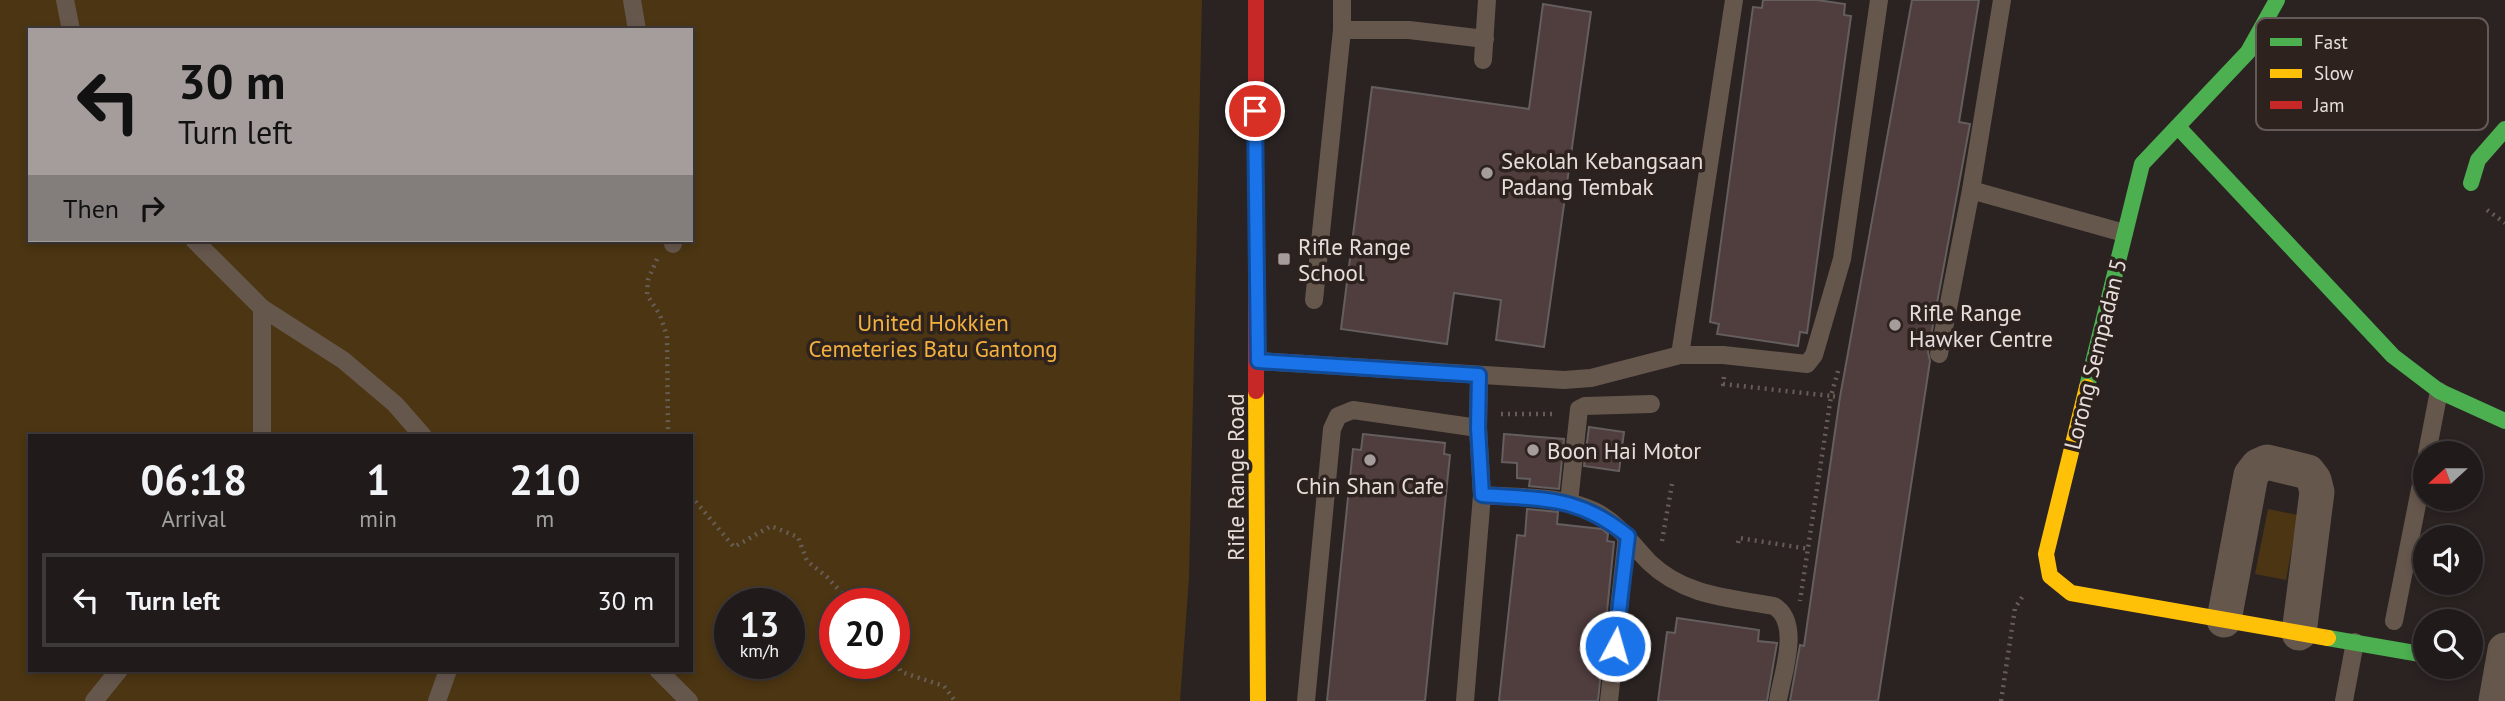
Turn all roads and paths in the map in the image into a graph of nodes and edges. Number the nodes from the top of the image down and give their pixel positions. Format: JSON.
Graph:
{"nodes":[{"id":1,"x":65,"y":0,"type":"edge"},
{"id":2,"x":632,"y":0,"type":"edge"},
{"id":3,"x":1256,"y":0,"type":"edge"},
{"id":4,"x":1342,"y":0,"type":"edge"},
{"id":5,"x":1487,"y":0,"type":"edge"},
{"id":6,"x":1734,"y":0,"type":"edge"},
{"id":7,"x":1879,"y":0,"type":"edge"},
{"id":8,"x":2002,"y":0,"type":"edge"},
{"id":9,"x":2277,"y":0,"type":"edge"},
{"id":10,"x":2267,"y":18,"type":"edge"},
{"id":11,"x":71,"y":28,"type":"edge"},
{"id":12,"x":637,"y":28,"type":"edge"},
{"id":13,"x":1342,"y":30,"type":"junction"},
{"id":14,"x":2256,"y":38,"type":"edge"},
{"id":15,"x":1485,"y":39,"type":"junction"},
{"id":16,"x":1483,"y":60,"type":"dead end"},
{"id":17,"x":2179,"y":128,"type":"junction"},
{"id":18,"x":2505,"y":129,"type":"edge"},
{"id":19,"x":2471,"y":183,"type":"dead end"},
{"id":20,"x":1971,"y":190,"type":"junction"},
{"id":21,"x":2124,"y":233,"type":"junction"},
{"id":22,"x":196,"y":242,"type":"edge"},
{"id":23,"x":673,"y":242,"type":"edge"},
{"id":24,"x":1314,"y":299,"type":"dead end"},
{"id":25,"x":262,"y":308,"type":"junction"},
{"id":26,"x":1939,"y":354,"type":"dead end"},
{"id":27,"x":1680,"y":355,"type":"junction"},
{"id":28,"x":1258,"y":361,"type":"junction"},
{"id":29,"x":1838,"y":371,"type":"dead end"},
{"id":30,"x":1479,"y":375,"type":"junction"},
{"id":31,"x":1723,"y":384,"type":"dead end"},
{"id":32,"x":2438,"y":391,"type":"junction"},
{"id":33,"x":1831,"y":396,"type":"junction"},
{"id":34,"x":1840,"y":397,"type":"dead end"},
{"id":35,"x":1651,"y":404,"type":"dead end"},
{"id":36,"x":2501,"y":413,"type":"edge"},
{"id":37,"x":1561,"y":415,"type":"dead end"},
{"id":38,"x":1497,"y":422,"type":"dead end"},
{"id":39,"x":1478,"y":428,"type":"junction"},
{"id":40,"x":262,"y":434,"type":"edge"},
{"id":41,"x":421,"y":434,"type":"edge"},
{"id":42,"x":668,"y":434,"type":"edge"},
{"id":43,"x":2429,"y":441,"type":"edge"},
{"id":44,"x":1672,"y":484,"type":"dead end"},
{"id":45,"x":1482,"y":495,"type":"junction"},
{"id":46,"x":693,"y":498,"type":"edge"},
{"id":47,"x":1569,"y":502,"type":"junction"},
{"id":48,"x":2416,"y":511,"type":"edge"},
{"id":49,"x":1628,"y":536,"type":"junction"},
{"id":50,"x":1664,"y":536,"type":"dead end"},
{"id":51,"x":1738,"y":542,"type":"dead end"},
{"id":52,"x":1809,"y":549,"type":"junction"},
{"id":53,"x":2050,"y":576,"type":"junction"},
{"id":54,"x":837,"y":588,"type":"edge"},
{"id":55,"x":1801,"y":597,"type":"dead end"},
{"id":56,"x":2224,"y":620,"type":"junction"},
{"id":57,"x":2395,"y":621,"type":"dead end"},
{"id":58,"x":2299,"y":633,"type":"junction"},
{"id":59,"x":2355,"y":642,"type":"junction"},
{"id":60,"x":2413,"y":653,"type":"edge"},
{"id":61,"x":117,"y":672,"type":"edge"},
{"id":62,"x":447,"y":672,"type":"edge"},
{"id":63,"x":660,"y":672,"type":"edge"},
{"id":64,"x":910,"y":675,"type":"edge"},
{"id":65,"x":94,"y":701,"type":"edge"},
{"id":66,"x":437,"y":701,"type":"edge"},
{"id":67,"x":689,"y":701,"type":"edge"},
{"id":68,"x":955,"y":701,"type":"edge"},
{"id":69,"x":1258,"y":701,"type":"edge"},
{"id":70,"x":1306,"y":701,"type":"edge"},
{"id":71,"x":1465,"y":701,"type":"edge"},
{"id":72,"x":1609,"y":701,"type":"edge"},
{"id":73,"x":1778,"y":701,"type":"edge"},
{"id":74,"x":2001,"y":701,"type":"edge"},
{"id":75,"x":2344,"y":701,"type":"edge"}],
"edges":[{"from":1,"to":11,"type":"lane"},
{"from":2,"to":12,"type":"lane"},
{"from":3,"to":28,"type":"street","name":"Rifle Range Road"},
{"from":4,"to":13,"type":"lane"},
{"from":5,"to":15,"type":"lane"},
{"from":6,"to":27,"type":"lane"},
{"from":7,"to":27,"type":"lane"},
{"from":8,"to":20,"type":"lane"},
{"from":9,"to":10,"type":"street","name":"Lorong Sempadan 5"},
{"from":13,"to":15,"type":"lane"},
{"from":13,"to":24,"type":"lane"},
{"from":14,"to":17,"type":"street","name":"Lorong Sempadan 5"},
{"from":15,"to":16,"type":"lane"},
{"from":17,"to":21,"type":"street","name":"Lorong Sempadan 5"},
{"from":17,"to":32,"type":"street"},
{"from":18,"to":19,"type":"street"},
{"from":20,"to":21,"type":"lane"},
{"from":20,"to":26,"type":"lane"},
{"from":21,"to":53,"type":"street","name":"Lorong Sempadan 5"},
{"from":22,"to":25,"type":"lane"},
{"from":23,"to":42,"type":"path"},
{"from":25,"to":40,"type":"lane"},
{"from":25,"to":41,"type":"lane"},
{"from":27,"to":30,"type":"lane"},
{"from":28,"to":30,"type":"lane"},
{"from":28,"to":69,"type":"street","name":"Rifle Range Road"},
{"from":29,"to":33,"type":"path"},
{"from":30,"to":39,"type":"lane"},
{"from":31,"to":33,"type":"path"},
{"from":32,"to":36,"type":"street"},
{"from":32,"to":43,"type":"lane"},
{"from":33,"to":34,"type":"path"},
{"from":33,"to":52,"type":"path"},
{"from":35,"to":47,"type":"lane"},
{"from":37,"to":38,"type":"path"},
{"from":39,"to":45,"type":"lane"},
{"from":39,"to":70,"type":"lane"},
{"from":44,"to":50,"type":"path"},
{"from":45,"to":47,"type":"lane"},
{"from":45,"to":71,"type":"lane"},
{"from":46,"to":54,"type":"path"},
{"from":47,"to":49,"type":"lane"},
{"from":48,"to":57,"type":"lane"},
{"from":49,"to":72,"type":"lane"},
{"from":49,"to":73,"type":"lane"},
{"from":51,"to":52,"type":"path"},
{"from":52,"to":55,"type":"path"},
{"from":53,"to":56,"type":"street"},
{"from":53,"to":74,"type":"path"},
{"from":56,"to":58,"type":"street"},
{"from":56,"to":58,"type":"street"},
{"from":58,"to":59,"type":"street"},
{"from":59,"to":60,"type":"street"},
{"from":59,"to":75,"type":"lane"},
{"from":61,"to":65,"type":"lane"},
{"from":62,"to":66,"type":"lane"},
{"from":63,"to":67,"type":"lane"},
{"from":64,"to":68,"type":"path"}]}
